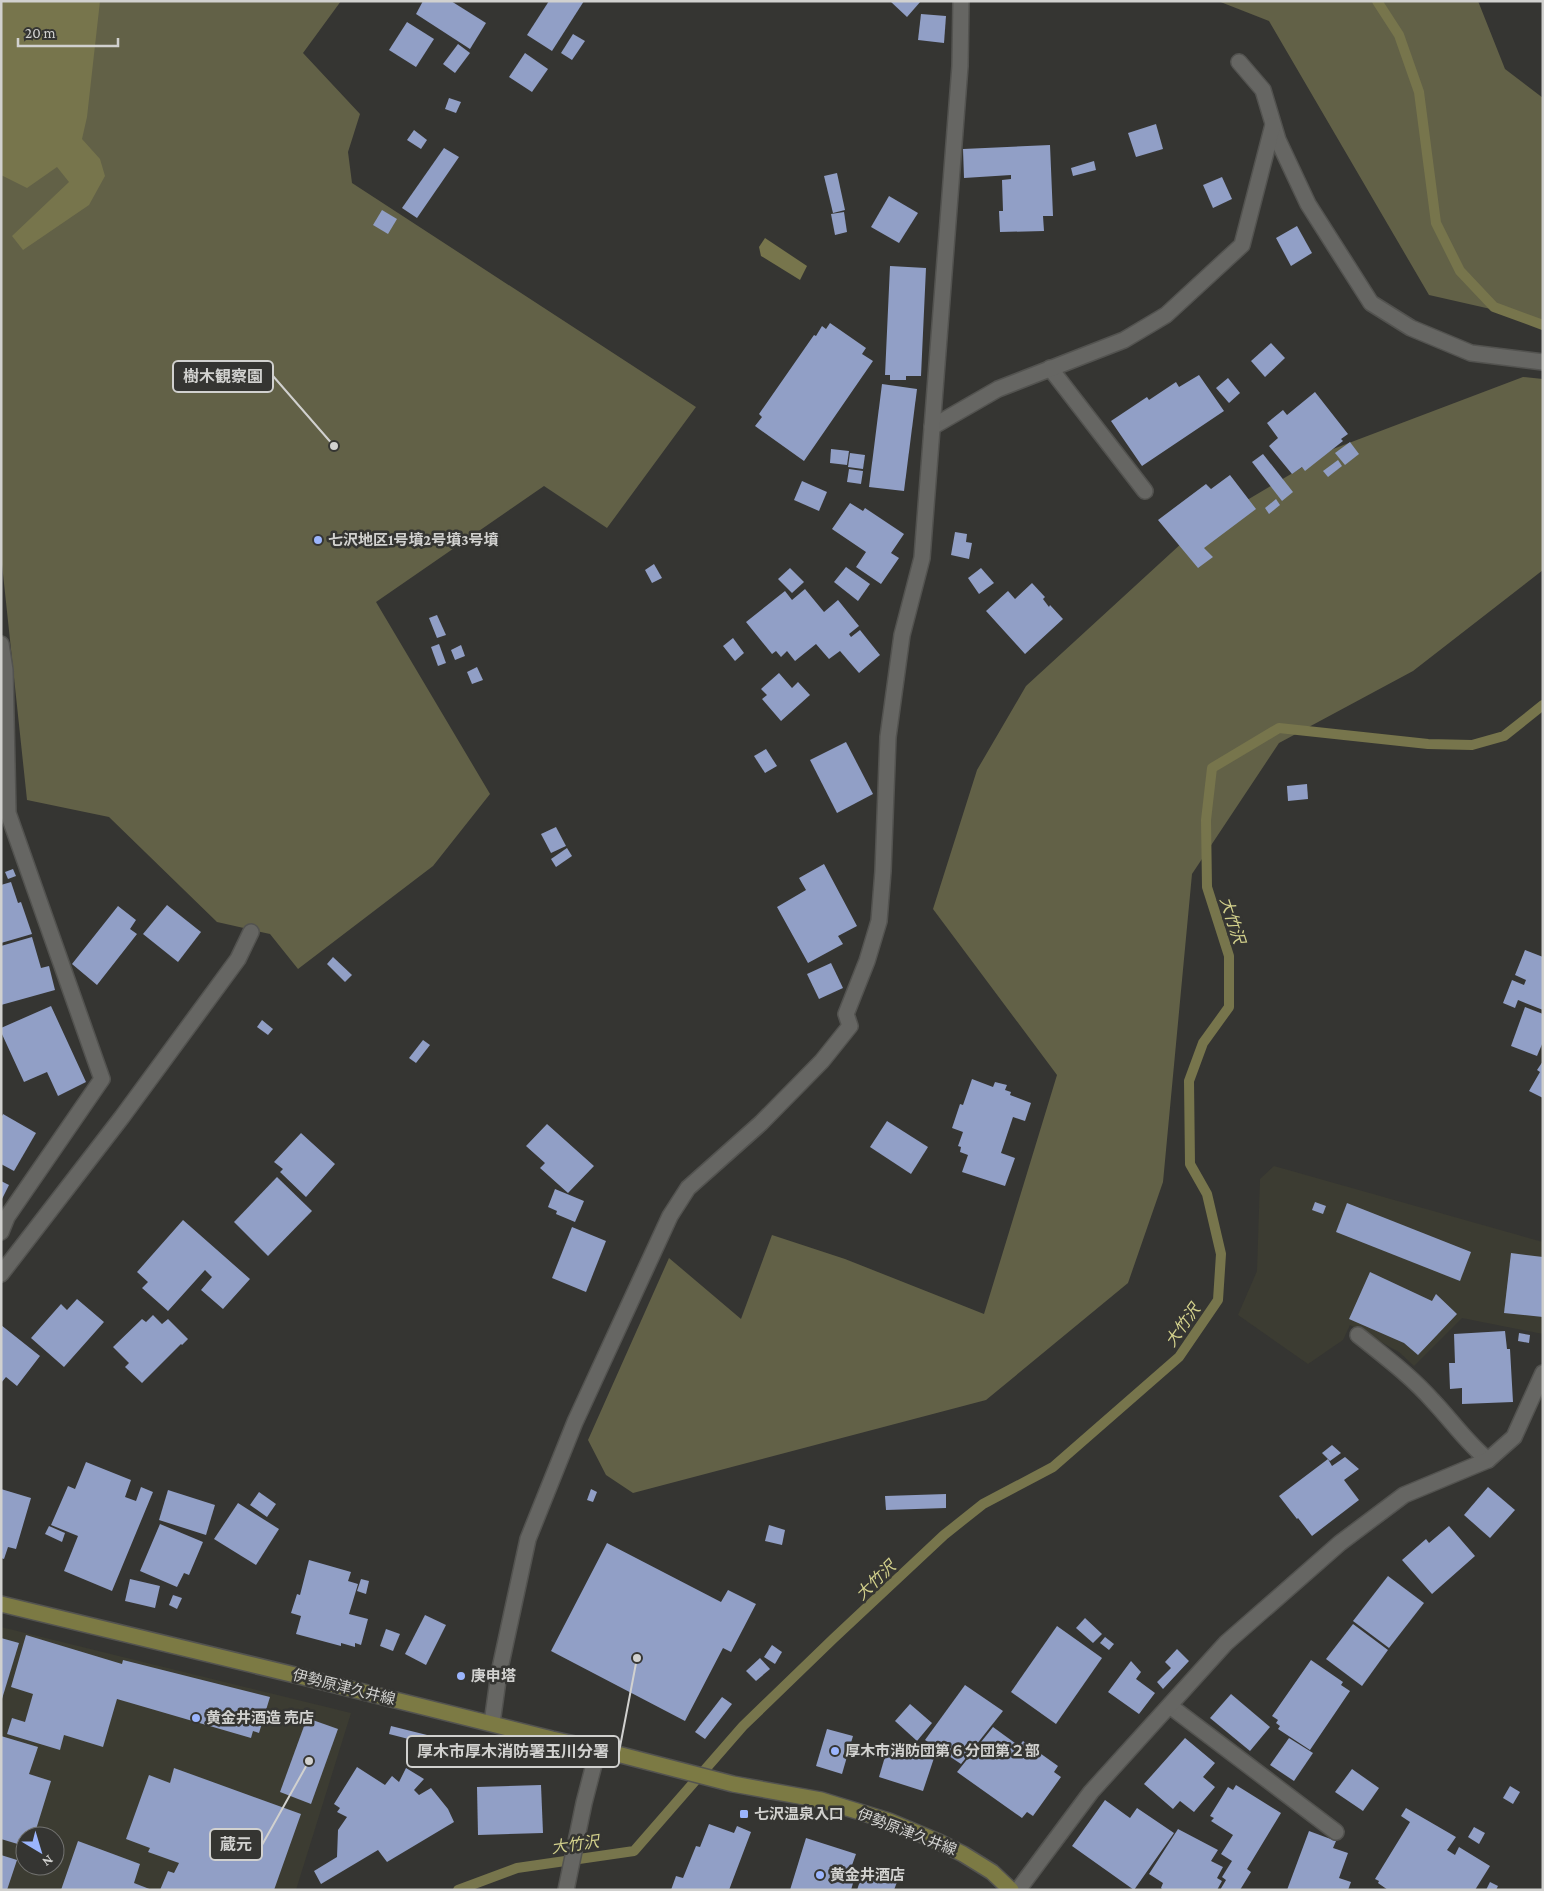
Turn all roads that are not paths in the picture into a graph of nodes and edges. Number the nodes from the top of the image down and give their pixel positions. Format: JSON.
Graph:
{"nodes":[{"id":1,"x":962,"y":1,"type":"edge"},
{"id":2,"x":1239,"y":62,"type":"dead end"},
{"id":3,"x":1273,"y":125,"type":"junction"},
{"id":4,"x":1543,"y":362,"type":"edge"},
{"id":5,"x":1050,"y":368,"type":"junction"},
{"id":6,"x":932,"y":426,"type":"junction"},
{"id":7,"x":1145,"y":491,"type":"dead end"},
{"id":8,"x":1,"y":644,"type":"edge"},
{"id":9,"x":251,"y":932,"type":"dead end"},
{"id":10,"x":1,"y":1232,"type":"edge"},
{"id":11,"x":3,"y":1266,"type":"edge"},
{"id":12,"x":1358,"y":1335,"type":"dead end"},
{"id":13,"x":1543,"y":1373,"type":"edge"},
{"id":14,"x":1488,"y":1460,"type":"junction"},
{"id":15,"x":1,"y":1604,"type":"edge"},
{"id":16,"x":1170,"y":1706,"type":"junction"},
{"id":17,"x":492,"y":1723,"type":"junction"},
{"id":18,"x":598,"y":1749,"type":"junction"},
{"id":19,"x":1336,"y":1832,"type":"dead end"},
{"id":20,"x":566,"y":1890,"type":"edge"},
{"id":21,"x":1011,"y":1890,"type":"edge"},
{"id":22,"x":1018,"y":1890,"type":"edge"}],
"edges":[{"from":1,"to":6,"type":"street"},
{"from":2,"to":3,"type":"street"},
{"from":3,"to":4,"type":"street"},
{"from":3,"to":5,"type":"street"},
{"from":5,"to":6,"type":"street"},
{"from":5,"to":7,"type":"street"},
{"from":6,"to":17,"type":"street"},
{"from":8,"to":10,"type":"street"},
{"from":9,"to":11,"type":"street"},
{"from":12,"to":14,"type":"street"},
{"from":13,"to":14,"type":"street"},
{"from":14,"to":16,"type":"street"},
{"from":15,"to":17,"type":"main road","name":"伊勢原津久井線"},
{"from":16,"to":19,"type":"street"},
{"from":16,"to":22,"type":"street"},
{"from":17,"to":18,"type":"main road","name":"伊勢原津久井線"},
{"from":18,"to":20,"type":"street"},
{"from":18,"to":21,"type":"main road","name":"伊勢原津久井線"}]}
